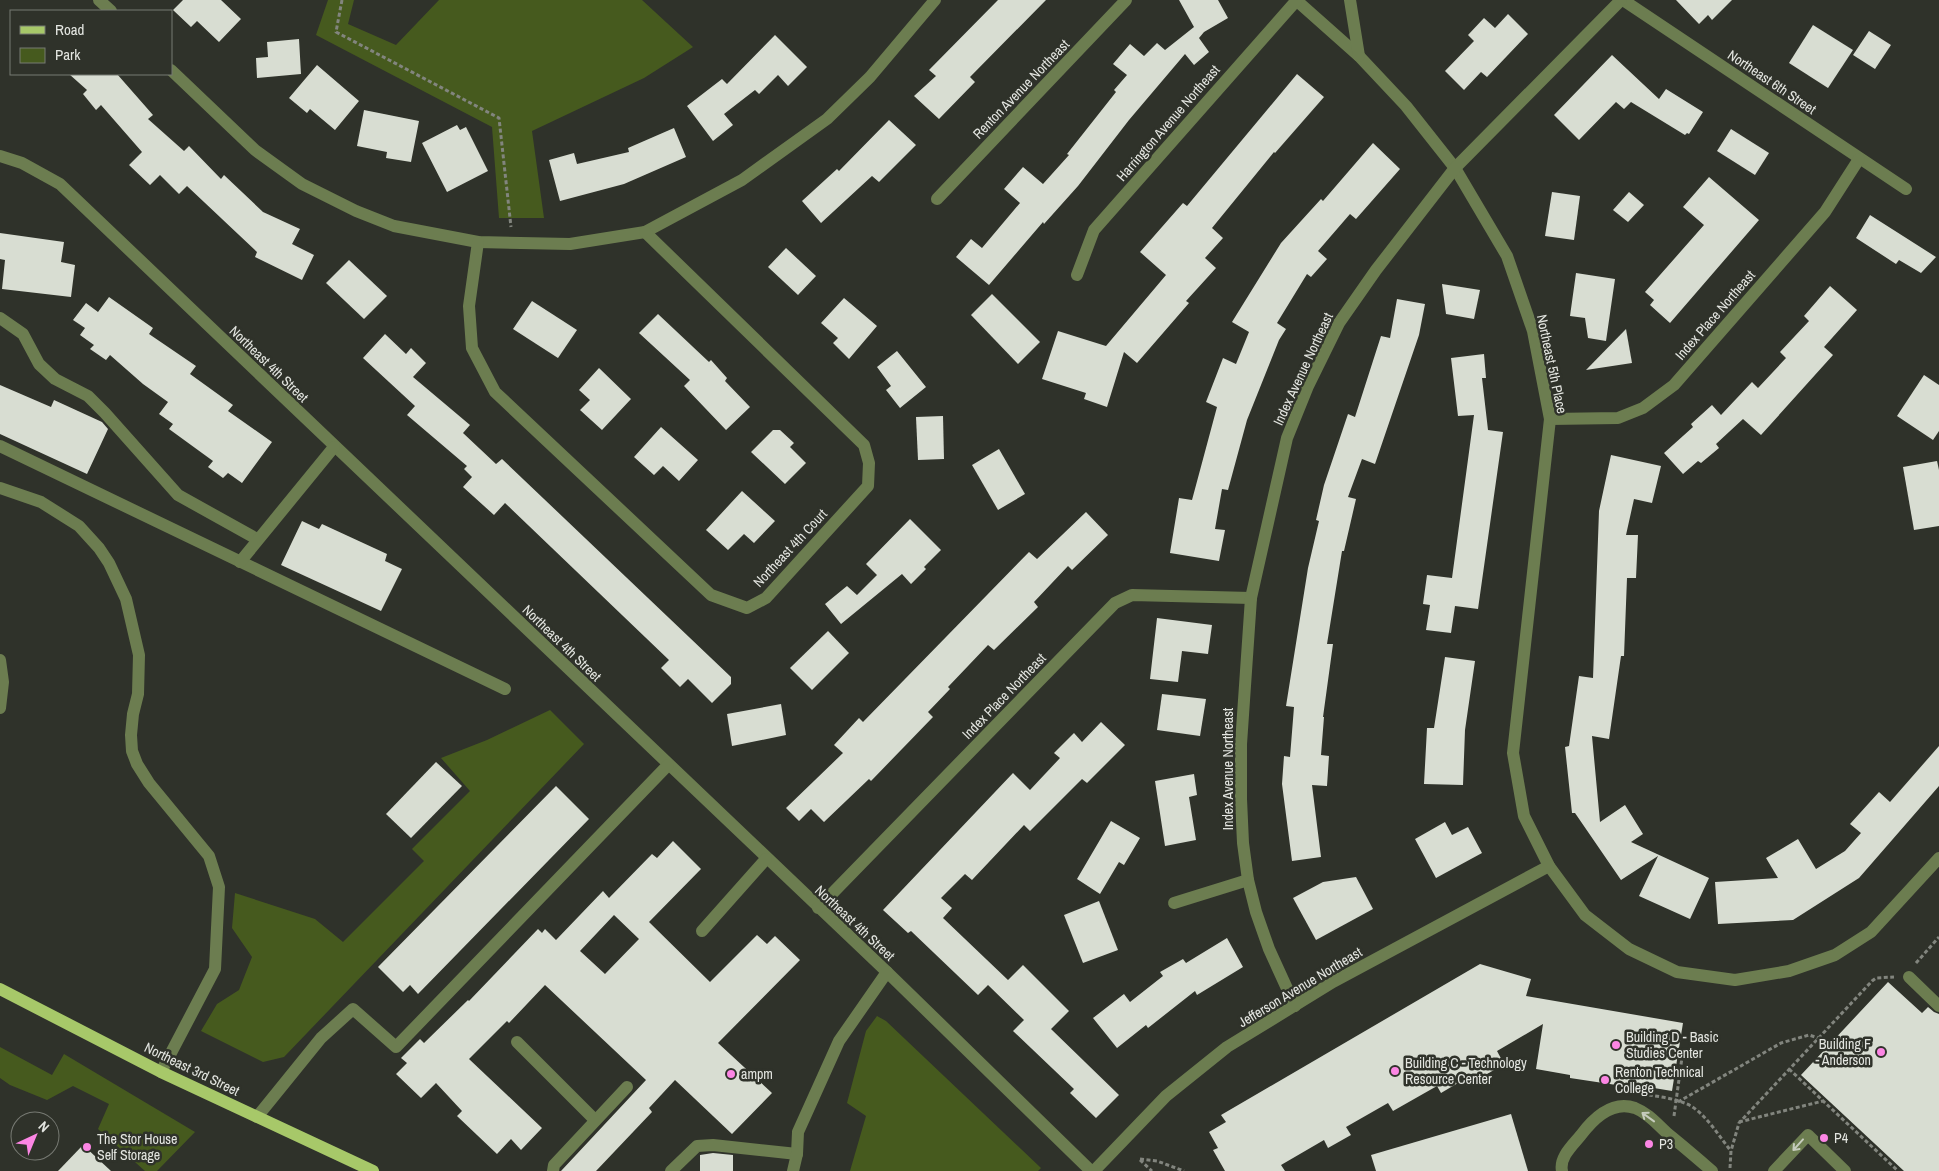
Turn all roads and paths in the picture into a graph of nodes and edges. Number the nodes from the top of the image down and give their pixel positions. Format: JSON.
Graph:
{"nodes":[{"id":1,"x":100,"y":0,"type":"edge"},
{"id":2,"x":342,"y":0,"type":"edge"},
{"id":3,"x":1126,"y":0,"type":"edge"},
{"id":4,"x":1296,"y":0,"type":"edge"},
{"id":5,"x":1350,"y":0,"type":"edge"},
{"id":6,"x":1622,"y":0,"type":"edge"},
{"id":7,"x":932,"y":1,"type":"edge"},
{"id":8,"x":110,"y":10,"type":"edge"},
{"id":9,"x":1358,"y":56,"type":"junction"},
{"id":10,"x":172,"y":71,"type":"edge"},
{"id":11,"x":0,"y":156,"type":"edge"},
{"id":12,"x":1860,"y":159,"type":"junction"},
{"id":13,"x":1455,"y":168,"type":"junction"},
{"id":14,"x":1906,"y":188,"type":"dead end"},
{"id":15,"x":937,"y":199,"type":"dead end"},
{"id":16,"x":645,"y":232,"type":"junction"},
{"id":17,"x":478,"y":242,"type":"junction"},
{"id":18,"x":510,"y":242,"type":"junction"},
{"id":19,"x":1077,"y":275,"type":"dead end"},
{"id":20,"x":0,"y":318,"type":"edge"},
{"id":21,"x":1550,"y":420,"type":"junction"},
{"id":22,"x":0,"y":446,"type":"edge"},
{"id":23,"x":334,"y":447,"type":"junction"},
{"id":24,"x":0,"y":488,"type":"edge"},
{"id":25,"x":257,"y":539,"type":"junction"},
{"id":26,"x":240,"y":562,"type":"junction"},
{"id":27,"x":1251,"y":598,"type":"junction"},
{"id":28,"x":0,"y":660,"type":"edge"},
{"id":29,"x":505,"y":689,"type":"dead end"},
{"id":30,"x":0,"y":708,"type":"edge"},
{"id":31,"x":668,"y":765,"type":"junction"},
{"id":32,"x":1939,"y":858,"type":"edge"},
{"id":33,"x":766,"y":859,"type":"junction"},
{"id":34,"x":1549,"y":866,"type":"junction"},
{"id":35,"x":1248,"y":880,"type":"junction"},
{"id":36,"x":1174,"y":902,"type":"dead end"},
{"id":37,"x":818,"y":908,"type":"junction"},
{"id":38,"x":702,"y":931,"type":"dead end"},
{"id":39,"x":1939,"y":937,"type":"edge"},
{"id":40,"x":886,"y":972,"type":"junction"},
{"id":41,"x":1909,"y":977,"type":"junction"},
{"id":42,"x":0,"y":989,"type":"edge"},
{"id":43,"x":1295,"y":1006,"type":"junction"},
{"id":44,"x":1939,"y":1006,"type":"edge"},
{"id":45,"x":1818,"y":1038,"type":"junction"},
{"id":46,"x":517,"y":1042,"type":"dead end"},
{"id":47,"x":1683,"y":1050,"type":"dead end"},
{"id":48,"x":1789,"y":1069,"type":"junction"},
{"id":49,"x":161,"y":1072,"type":"junction"},
{"id":50,"x":627,"y":1087,"type":"dead end"},
{"id":51,"x":1647,"y":1094,"type":"dead end"},
{"id":52,"x":1677,"y":1101,"type":"junction"},
{"id":53,"x":1823,"y":1101,"type":"junction"},
{"id":54,"x":257,"y":1117,"type":"junction"},
{"id":55,"x":595,"y":1120,"type":"junction"},
{"id":56,"x":1739,"y":1123,"type":"junction"},
{"id":57,"x":1671,"y":1136,"type":"junction"},
{"id":58,"x":1731,"y":1151,"type":"junction"},
{"id":59,"x":797,"y":1154,"type":"junction"},
{"id":60,"x":373,"y":1171,"type":"edge"},
{"id":61,"x":552,"y":1171,"type":"edge"},
{"id":62,"x":671,"y":1171,"type":"edge"},
{"id":63,"x":793,"y":1171,"type":"edge"},
{"id":64,"x":801,"y":1171,"type":"edge"},
{"id":65,"x":1092,"y":1171,"type":"edge"},
{"id":66,"x":1152,"y":1171,"type":"edge"},
{"id":67,"x":1184,"y":1171,"type":"edge"},
{"id":68,"x":1562,"y":1171,"type":"edge"},
{"id":69,"x":1712,"y":1171,"type":"edge"},
{"id":70,"x":1730,"y":1171,"type":"edge"},
{"id":71,"x":1774,"y":1171,"type":"edge"},
{"id":72,"x":1845,"y":1171,"type":"edge"},
{"id":73,"x":1898,"y":1171,"type":"edge"}],
"edges":[{"from":1,"to":8,"type":"street"},
{"from":2,"to":18,"type":"path"},
{"from":3,"to":15,"type":"street","name":"Renton Avenue Northeast"},
{"from":4,"to":9,"type":"street","name":"Northeast 5th Place"},
{"from":4,"to":19,"type":"street","name":"Harrington Avenue Northeast"},
{"from":5,"to":9,"type":"street"},
{"from":6,"to":12,"type":"street","name":"Northeast 6th Street"},
{"from":6,"to":13,"type":"street","name":"Index Avenue Northeast"},
{"from":7,"to":16,"type":"street"},
{"from":9,"to":13,"type":"street","name":"Northeast 5th Place"},
{"from":10,"to":17,"type":"street"},
{"from":11,"to":23,"type":"street","name":"Northeast 4th Street"},
{"from":12,"to":14,"type":"street","name":"Northeast 6th Street"},
{"from":12,"to":21,"type":"street","name":"Index Place Northeast"},
{"from":13,"to":21,"type":"street","name":"Northeast 5th Place"},
{"from":13,"to":27,"type":"street","name":"Index Avenue Northeast"},
{"from":16,"to":17,"type":"street","name":"Northeast 4th Court"},
{"from":16,"to":18,"type":"street"},
{"from":17,"to":18,"type":"street"},
{"from":20,"to":25,"type":"street"},
{"from":21,"to":34,"type":"street","name":"Northeast 5th Place"},
{"from":22,"to":26,"type":"street"},
{"from":23,"to":25,"type":"street"},
{"from":23,"to":31,"type":"street","name":"Northeast 4th Street"},
{"from":24,"to":49,"type":"street"},
{"from":25,"to":26,"type":"street"},
{"from":26,"to":29,"type":"street"},
{"from":27,"to":35,"type":"street","name":"Index Avenue Northeast"},
{"from":27,"to":37,"type":"street","name":"Index Place Northeast"},
{"from":28,"to":30,"type":"street"},
{"from":31,"to":33,"type":"street","name":"Northeast 4th Street"},
{"from":31,"to":54,"type":"street"},
{"from":32,"to":34,"type":"street","name":"Northeast 5th Place"},
{"from":33,"to":37,"type":"street","name":"Northeast 4th Street"},
{"from":33,"to":38,"type":"street"},
{"from":34,"to":43,"type":"street","name":"Jefferson Avenue Northeast"},
{"from":35,"to":36,"type":"street"},
{"from":35,"to":43,"type":"street","name":"Index Avenue Northeast"},
{"from":37,"to":40,"type":"street","name":"Northeast 4th Street"},
{"from":39,"to":41,"type":"path"},
{"from":40,"to":59,"type":"street"},
{"from":40,"to":65,"type":"street","name":"Northeast 4th Street"},
{"from":41,"to":44,"type":"street"},
{"from":41,"to":45,"type":"path"},
{"from":42,"to":49,"type":"main road","name":"Northeast 3rd Street"},
{"from":43,"to":65,"type":"street","name":"Jefferson Avenue Northeast"},
{"from":45,"to":48,"type":"path"},
{"from":45,"to":52,"type":"path"},
{"from":46,"to":55,"type":"street"},
{"from":47,"to":52,"type":"path"},
{"from":48,"to":53,"type":"path"},
{"from":48,"to":56,"type":"path"},
{"from":49,"to":54,"type":"main road","name":"Northeast 3rd Street"},
{"from":50,"to":55,"type":"street"},
{"from":51,"to":52,"type":"path"},
{"from":52,"to":57,"type":"path"},
{"from":52,"to":58,"type":"path"},
{"from":53,"to":56,"type":"path"},
{"from":53,"to":73,"type":"path"},
{"from":54,"to":60,"type":"main road","name":"Northeast 3rd Street"},
{"from":55,"to":61,"type":"street"},
{"from":56,"to":58,"type":"path"},
{"from":57,"to":68,"type":"street","one_way":true},
{"from":57,"to":69,"type":"street"},
{"from":58,"to":70,"type":"path"},
{"from":59,"to":62,"type":"street"},
{"from":59,"to":63,"type":"street"},
{"from":59,"to":64,"type":"street"},
{"from":66,"to":67,"type":"path"},
{"from":72,"to":71,"type":"street","one_way":true}]}
